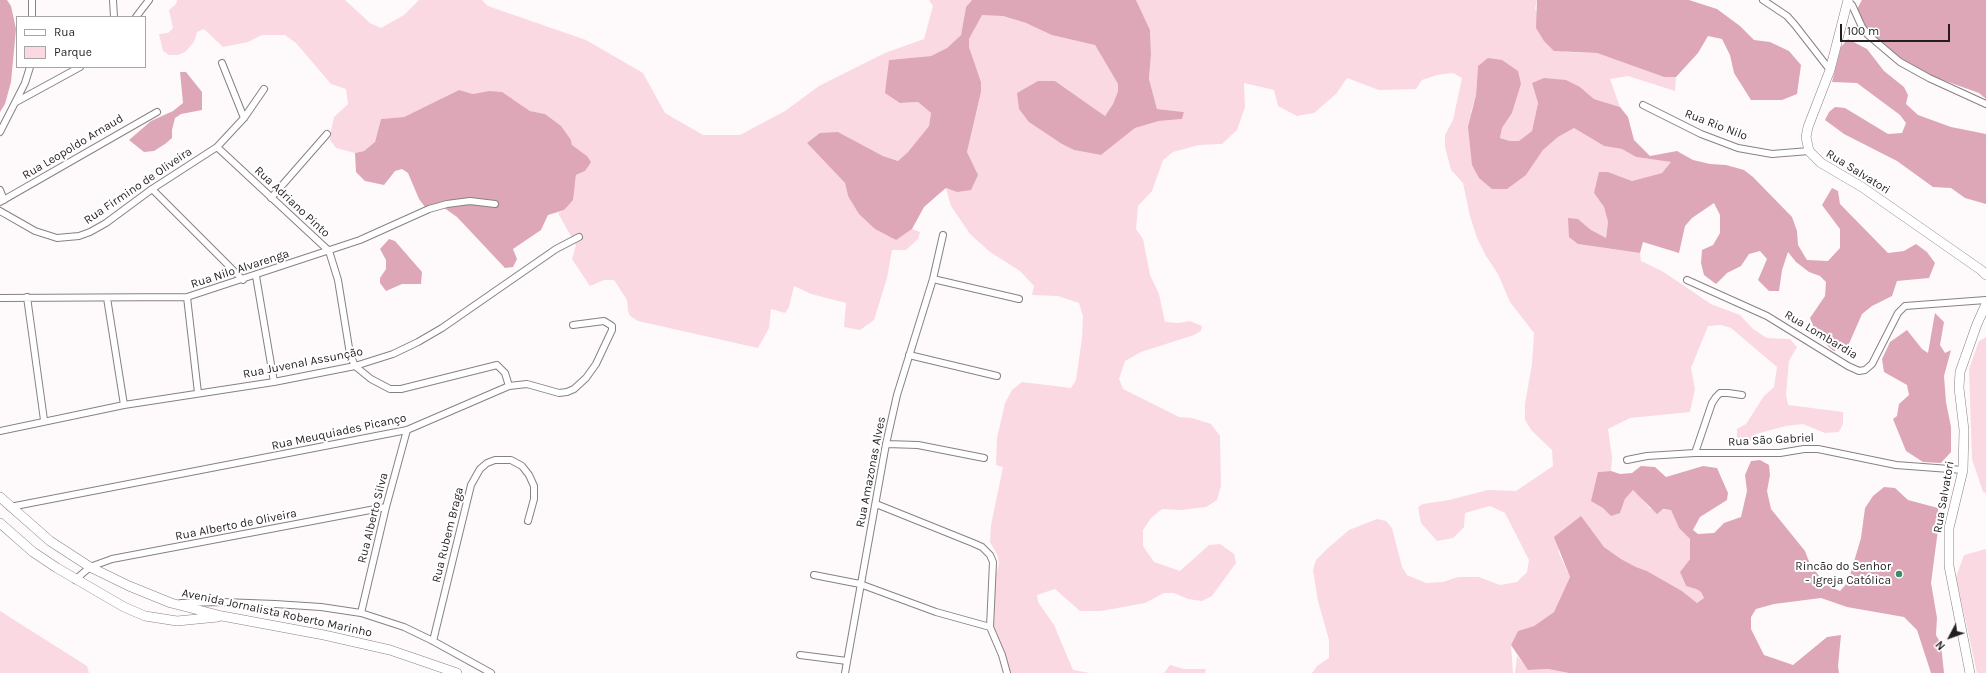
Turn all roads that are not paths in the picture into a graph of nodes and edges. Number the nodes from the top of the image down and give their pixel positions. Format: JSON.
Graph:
{"nodes":[{"id":1,"x":32,"y":0,"type":"edge"},
{"id":2,"x":113,"y":0,"type":"edge"},
{"id":3,"x":149,"y":0,"type":"edge"},
{"id":4,"x":1765,"y":0,"type":"edge"},
{"id":5,"x":1848,"y":0,"type":"edge"},
{"id":6,"x":32,"y":16,"type":"edge"},
{"id":7,"x":114,"y":16,"type":"edge"},
{"id":8,"x":137,"y":16,"type":"edge"},
{"id":9,"x":222,"y":63,"type":"dead end"},
{"id":10,"x":30,"y":68,"type":"edge"},
{"id":11,"x":78,"y":68,"type":"edge"},
{"id":12,"x":1830,"y":70,"type":"junction"},
{"id":13,"x":264,"y":89,"type":"dead end"},
{"id":14,"x":16,"y":102,"type":"junction"},
{"id":15,"x":1986,"y":104,"type":"edge"},
{"id":16,"x":1643,"y":105,"type":"dead end"},
{"id":17,"x":157,"y":112,"type":"dead end"},
{"id":18,"x":244,"y":118,"type":"junction"},
{"id":19,"x":0,"y":132,"type":"edge"},
{"id":20,"x":327,"y":134,"type":"dead end"},
{"id":21,"x":217,"y":147,"type":"junction"},
{"id":22,"x":1809,"y":151,"type":"junction"},
{"id":23,"x":152,"y":189,"type":"junction"},
{"id":24,"x":0,"y":190,"type":"edge"},
{"id":25,"x":272,"y":198,"type":"junction"},
{"id":26,"x":2,"y":201,"type":"edge"},
{"id":27,"x":495,"y":204,"type":"dead end"},
{"id":28,"x":0,"y":211,"type":"edge"},
{"id":29,"x":943,"y":235,"type":"dead end"},
{"id":30,"x":579,"y":236,"type":"dead end"},
{"id":31,"x":329,"y":251,"type":"junction"},
{"id":32,"x":256,"y":276,"type":"junction"},
{"id":33,"x":1986,"y":276,"type":"edge"},
{"id":34,"x":933,"y":279,"type":"junction"},
{"id":35,"x":243,"y":280,"type":"junction"},
{"id":36,"x":1687,"y":280,"type":"dead end"},
{"id":37,"x":27,"y":297,"type":"junction"},
{"id":38,"x":187,"y":297,"type":"junction"},
{"id":39,"x":0,"y":298,"type":"edge"},
{"id":40,"x":107,"y":298,"type":"junction"},
{"id":41,"x":1019,"y":299,"type":"dead end"},
{"id":42,"x":1986,"y":300,"type":"edge"},
{"id":43,"x":1986,"y":304,"type":"edge"},
{"id":44,"x":573,"y":325,"type":"dead end"},
{"id":45,"x":908,"y":354,"type":"junction"},
{"id":46,"x":355,"y":366,"type":"junction"},
{"id":47,"x":997,"y":376,"type":"dead end"},
{"id":48,"x":274,"y":382,"type":"junction"},
{"id":49,"x":509,"y":386,"type":"junction"},
{"id":50,"x":198,"y":393,"type":"junction"},
{"id":51,"x":1742,"y":395,"type":"dead end"},
{"id":52,"x":124,"y":405,"type":"junction"},
{"id":53,"x":44,"y":420,"type":"junction"},
{"id":54,"x":407,"y":430,"type":"junction"},
{"id":55,"x":0,"y":431,"type":"edge"},
{"id":56,"x":886,"y":444,"type":"junction"},
{"id":57,"x":1695,"y":453,"type":"junction"},
{"id":58,"x":984,"y":458,"type":"dead end"},
{"id":59,"x":1627,"y":460,"type":"dead end"},
{"id":60,"x":1963,"y":470,"type":"junction"},
{"id":61,"x":0,"y":497,"type":"edge"},
{"id":62,"x":876,"y":504,"type":"junction"},
{"id":63,"x":10,"y":507,"type":"junction"},
{"id":64,"x":386,"y":507,"type":"junction"},
{"id":65,"x":528,"y":521,"type":"dead end"},
{"id":66,"x":0,"y":523,"type":"edge"},
{"id":67,"x":90,"y":566,"type":"junction"},
{"id":68,"x":814,"y":575,"type":"dead end"},
{"id":69,"x":75,"y":580,"type":"junction"},
{"id":70,"x":860,"y":584,"type":"junction"},
{"id":71,"x":171,"y":603,"type":"junction"},
{"id":72,"x":361,"y":613,"type":"junction"},
{"id":73,"x":222,"y":616,"type":"junction"},
{"id":74,"x":990,"y":627,"type":"junction"},
{"id":75,"x":433,"y":641,"type":"junction"},
{"id":76,"x":800,"y":655,"type":"dead end"},
{"id":77,"x":847,"y":661,"type":"junction"},
{"id":78,"x":457,"y":673,"type":"edge"},
{"id":79,"x":491,"y":673,"type":"edge"},
{"id":80,"x":845,"y":673,"type":"edge"},
{"id":81,"x":1007,"y":673,"type":"edge"},
{"id":82,"x":1970,"y":673,"type":"edge"}],
"edges":[{"from":1,"to":6,"type":"street"},
{"from":2,"to":7,"type":"street"},
{"from":3,"to":8,"type":"street"},
{"from":4,"to":12,"type":"street"},
{"from":5,"to":12,"type":"main road","name":"Rua Salvatori"},
{"from":5,"to":15,"type":"street"},
{"from":9,"to":18,"type":"street"},
{"from":10,"to":14,"type":"street"},
{"from":11,"to":14,"type":"street"},
{"from":12,"to":22,"type":"main road","name":"Rua Salvatori"},
{"from":13,"to":18,"type":"street","name":"Rua Firmino de Oliveira"},
{"from":14,"to":19,"type":"street"},
{"from":16,"to":22,"type":"street","name":"Rua Rio Nilo"},
{"from":17,"to":26,"type":"street","name":"Rua Leopoldo Arnaud"},
{"from":18,"to":21,"type":"street","name":"Rua Firmino de Oliveira"},
{"from":20,"to":25,"type":"street"},
{"from":21,"to":23,"type":"street","name":"Rua Firmino de Oliveira"},
{"from":21,"to":25,"type":"street","name":"Rua Adriano Pinto"},
{"from":22,"to":33,"type":"main road","name":"Rua Salvatori"},
{"from":23,"to":28,"type":"street","name":"Rua Firmino de Oliveira"},
{"from":23,"to":35,"type":"street"},
{"from":24,"to":26,"type":"street"},
{"from":25,"to":31,"type":"street","name":"Rua Adriano Pinto"},
{"from":27,"to":31,"type":"street","name":"Rua Nilo Alvarenga"},
{"from":29,"to":34,"type":"street","name":"Rua Amazonas Alves"},
{"from":30,"to":46,"type":"street","name":"Rua Juvenal Assunção"},
{"from":31,"to":32,"type":"street","name":"Rua Nilo Alvarenga"},
{"from":31,"to":46,"type":"street","name":"Rua Adriano Pinto"},
{"from":32,"to":35,"type":"street","name":"Rua Nilo Alvarenga"},
{"from":32,"to":48,"type":"street"},
{"from":34,"to":41,"type":"street"},
{"from":34,"to":45,"type":"street","name":"Rua Amazonas Alves"},
{"from":35,"to":38,"type":"street","name":"Rua Nilo Alvarenga"},
{"from":36,"to":42,"type":"street","name":"Rua Lombardia"},
{"from":37,"to":39,"type":"street","name":"Rua Nilo Alvarenga"},
{"from":37,"to":40,"type":"street","name":"Rua Nilo Alvarenga"},
{"from":37,"to":53,"type":"street"},
{"from":38,"to":40,"type":"street","name":"Rua Nilo Alvarenga"},
{"from":38,"to":50,"type":"street"},
{"from":40,"to":52,"type":"street"},
{"from":43,"to":60,"type":"main road","name":"Rua Salvatori"},
{"from":44,"to":49,"type":"street","name":"Rua Meuquiades Picanço"},
{"from":45,"to":47,"type":"street"},
{"from":45,"to":56,"type":"street","name":"Rua Amazonas Alves"},
{"from":46,"to":48,"type":"street","name":"Rua Juvenal Assunção"},
{"from":46,"to":49,"type":"street"},
{"from":48,"to":50,"type":"street","name":"Rua Juvenal Assunção"},
{"from":49,"to":54,"type":"street","name":"Rua Meuquiades Picanço"},
{"from":50,"to":52,"type":"street","name":"Rua Juvenal Assunção"},
{"from":51,"to":57,"type":"street"},
{"from":52,"to":53,"type":"street","name":"Rua Juvenal Assunção"},
{"from":53,"to":55,"type":"street","name":"Rua Juvenal Assunção"},
{"from":54,"to":63,"type":"street","name":"Rua Meuquiades Picanço"},
{"from":54,"to":64,"type":"street","name":"Rua Alberto Silva"},
{"from":56,"to":58,"type":"street"},
{"from":56,"to":62,"type":"street","name":"Rua Amazonas Alves"},
{"from":57,"to":59,"type":"street","name":"Rua São Gabriel"},
{"from":57,"to":60,"type":"street","name":"Rua São Gabriel"},
{"from":60,"to":82,"type":"main road","name":"Rua Salvatori"},
{"from":61,"to":63,"type":"main road","name":"Avenida Jornalista Roberto Marinho"},
{"from":62,"to":70,"type":"street","name":"Rua Amazonas Alves"},
{"from":62,"to":74,"type":"street"},
{"from":63,"to":67,"type":"main road","name":"Avenida Jornalista Roberto Marinho"},
{"from":64,"to":67,"type":"street","name":"Rua Alberto de Oliveira"},
{"from":64,"to":72,"type":"street","name":"Rua Alberto Silva"},
{"from":65,"to":75,"type":"street","name":"Rua Rubem Braga"},
{"from":66,"to":69,"type":"main road"},
{"from":67,"to":69,"type":"street"},
{"from":67,"to":71,"type":"main road","name":"Avenida Jornalista Roberto Marinho"},
{"from":68,"to":70,"type":"street"},
{"from":69,"to":73,"type":"main road"},
{"from":70,"to":74,"type":"street"},
{"from":70,"to":77,"type":"street","name":"Rua Amazonas Alves"},
{"from":71,"to":72,"type":"street"},
{"from":71,"to":73,"type":"main road","name":"Avenida Jornalista Roberto Marinho"},
{"from":72,"to":75,"type":"street"},
{"from":73,"to":78,"type":"main road","name":"Avenida Jornalista Roberto Marinho"},
{"from":74,"to":81,"type":"street"},
{"from":75,"to":79,"type":"street"},
{"from":76,"to":77,"type":"street"},
{"from":77,"to":80,"type":"street","name":"Rua Amazonas Alves"}]}
